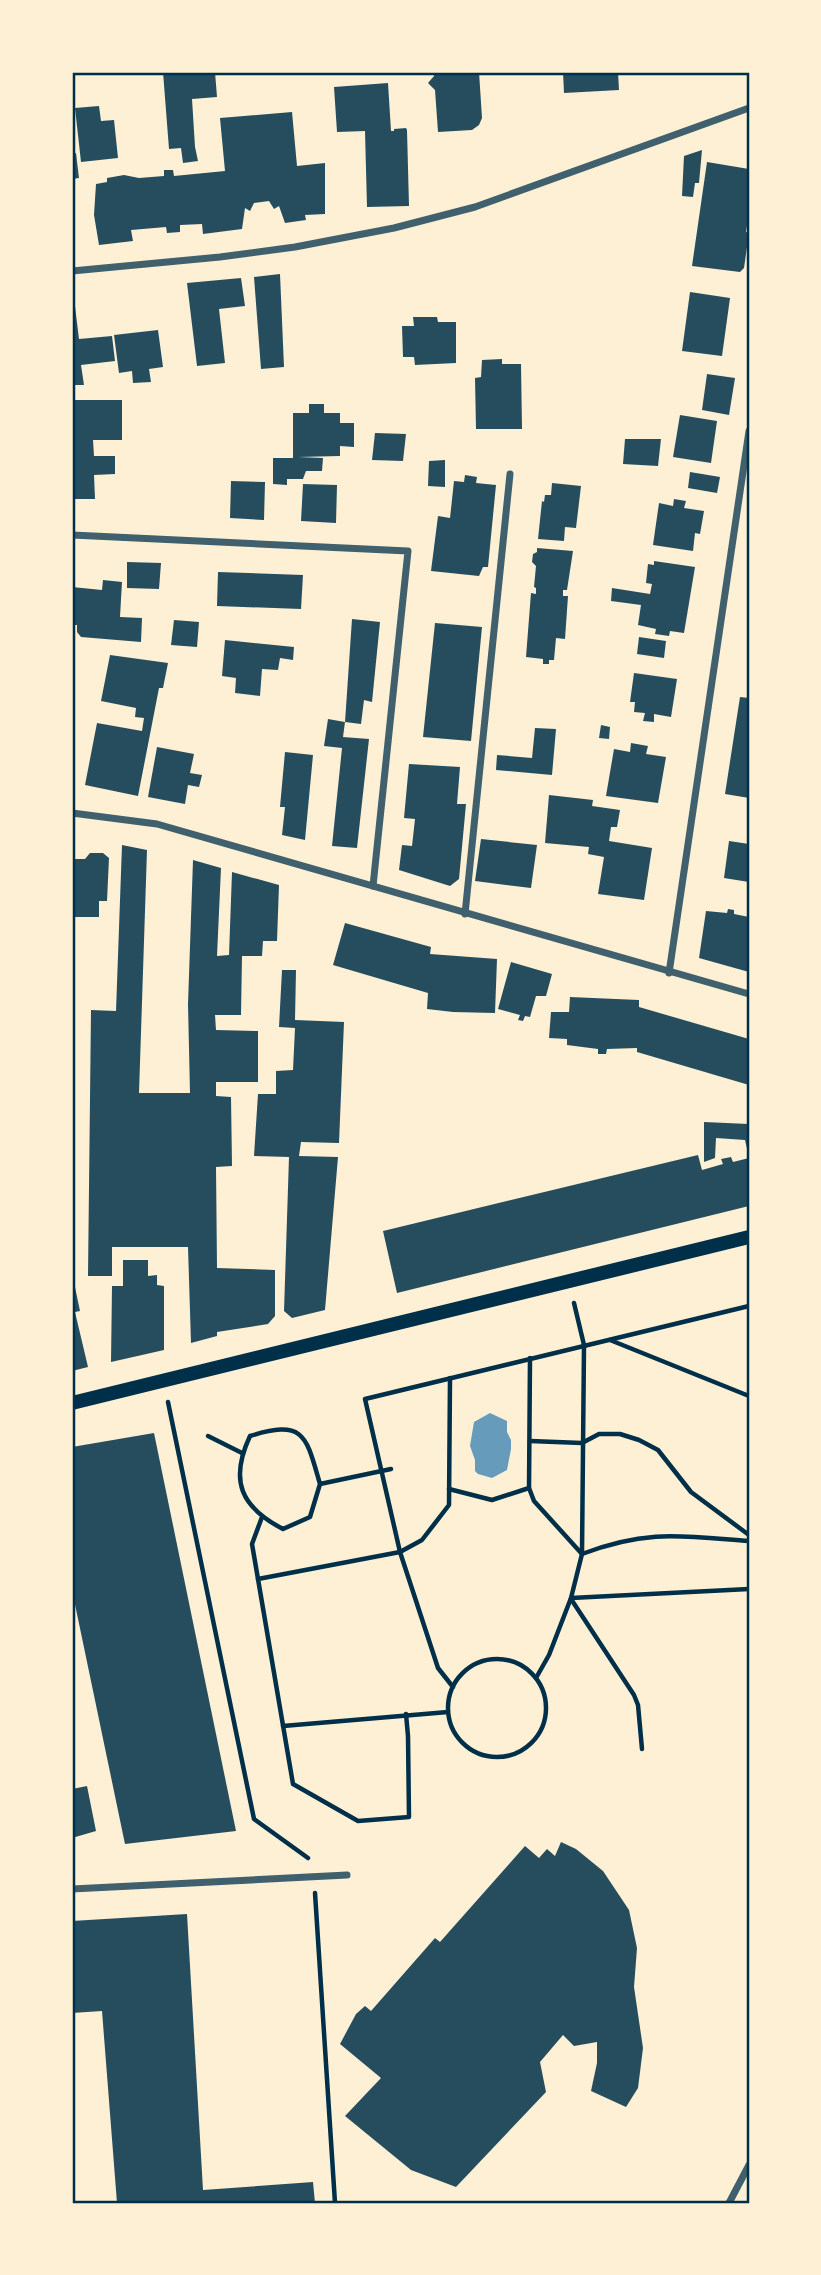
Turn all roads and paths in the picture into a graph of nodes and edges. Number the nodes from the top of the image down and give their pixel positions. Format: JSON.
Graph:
{"nodes":[{"id":1,"x":749,"y":108,"type":"edge"},
{"id":2,"x":72,"y":271,"type":"edge"},
{"id":3,"x":749,"y":431,"type":"edge"},
{"id":4,"x":510,"y":474,"type":"dead end"},
{"id":5,"x":72,"y":535,"type":"edge"},
{"id":6,"x":72,"y":814,"type":"edge"},
{"id":7,"x":373,"y":886,"type":"junction"},
{"id":8,"x":465,"y":914,"type":"junction"},
{"id":9,"x":669,"y":972,"type":"junction"},
{"id":10,"x":749,"y":995,"type":"edge"},
{"id":11,"x":749,"y":1237,"type":"edge"},
{"id":12,"x":570,"y":1282,"type":"junction"},
{"id":13,"x":749,"y":1306,"type":"edge"},
{"id":14,"x":608,"y":1339,"type":"junction"},
{"id":15,"x":584,"y":1345,"type":"junction"},
{"id":16,"x":530,"y":1358,"type":"junction"},
{"id":17,"x":450,"y":1378,"type":"junction"},
{"id":18,"x":163,"y":1381,"type":"junction"},
{"id":19,"x":749,"y":1396,"type":"edge"},
{"id":20,"x":72,"y":1403,"type":"edge"},
{"id":21,"x":208,"y":1436,"type":"dead end"},
{"id":22,"x":530,"y":1441,"type":"junction"},
{"id":23,"x":582,"y":1443,"type":"junction"},
{"id":24,"x":242,"y":1453,"type":"junction"},
{"id":25,"x":391,"y":1469,"type":"dead end"},
{"id":26,"x":382,"y":1471,"type":"junction"},
{"id":27,"x":320,"y":1484,"type":"junction"},
{"id":28,"x":529,"y":1488,"type":"junction"},
{"id":29,"x":449,"y":1489,"type":"junction"},
{"id":30,"x":262,"y":1517,"type":"junction"},
{"id":31,"x":749,"y":1535,"type":"edge"},
{"id":32,"x":749,"y":1541,"type":"edge"},
{"id":33,"x":400,"y":1552,"type":"junction"},
{"id":34,"x":582,"y":1554,"type":"junction"},
{"id":35,"x":258,"y":1579,"type":"junction"},
{"id":36,"x":749,"y":1589,"type":"edge"},
{"id":37,"x":571,"y":1598,"type":"junction"},
{"id":38,"x":536,"y":1678,"type":"junction"},
{"id":39,"x":453,"y":1687,"type":"junction"},
{"id":40,"x":448,"y":1712,"type":"junction"},
{"id":41,"x":406,"y":1714,"type":"junction"},
{"id":42,"x":283,"y":1726,"type":"junction"},
{"id":43,"x":642,"y":1749,"type":"dead end"},
{"id":44,"x":346,"y":1875,"type":"dead end"},
{"id":45,"x":313,"y":1876,"type":"junction"},
{"id":46,"x":72,"y":1889,"type":"edge"},
{"id":47,"x":749,"y":2165,"type":"edge"},
{"id":48,"x":335,"y":2203,"type":"edge"},
{"id":49,"x":729,"y":2203,"type":"edge"}],
"edges":[{"from":1,"to":2,"type":"street"},
{"from":3,"to":9,"type":"street"},
{"from":4,"to":8,"type":"street"},
{"from":5,"to":7,"type":"street"},
{"from":6,"to":7,"type":"street"},
{"from":7,"to":8,"type":"street"},
{"from":8,"to":9,"type":"street"},
{"from":9,"to":10,"type":"street"},
{"from":11,"to":12,"type":"main road"},
{"from":12,"to":15,"type":"path"},
{"from":12,"to":18,"type":"main road"},
{"from":13,"to":14,"type":"path"},
{"from":14,"to":15,"type":"path"},
{"from":14,"to":19,"type":"path"},
{"from":15,"to":16,"type":"path"},
{"from":15,"to":23,"type":"path"},
{"from":16,"to":17,"type":"path"},
{"from":16,"to":22,"type":"path"},
{"from":17,"to":26,"type":"path"},
{"from":17,"to":29,"type":"path"},
{"from":18,"to":20,"type":"main road"},
{"from":18,"to":45,"type":"path"},
{"from":21,"to":24,"type":"path"},
{"from":22,"to":23,"type":"path"},
{"from":22,"to":28,"type":"path"},
{"from":23,"to":31,"type":"path"},
{"from":23,"to":34,"type":"path"},
{"from":24,"to":27,"type":"path"},
{"from":24,"to":30,"type":"path"},
{"from":25,"to":26,"type":"path"},
{"from":26,"to":27,"type":"path"},
{"from":26,"to":33,"type":"path"},
{"from":27,"to":30,"type":"path"},
{"from":28,"to":29,"type":"path"},
{"from":28,"to":34,"type":"path"},
{"from":29,"to":33,"type":"path"},
{"from":30,"to":35,"type":"path"},
{"from":32,"to":34,"type":"path"},
{"from":33,"to":35,"type":"path"},
{"from":33,"to":39,"type":"path"},
{"from":34,"to":37,"type":"path"},
{"from":35,"to":42,"type":"path"},
{"from":36,"to":37,"type":"path"},
{"from":37,"to":38,"type":"path"},
{"from":37,"to":43,"type":"path"},
{"from":38,"to":39,"type":"path"},
{"from":38,"to":40,"type":"path"},
{"from":39,"to":40,"type":"path"},
{"from":40,"to":41,"type":"path"},
{"from":41,"to":42,"type":"path"},
{"from":41,"to":42,"type":"path"},
{"from":44,"to":45,"type":"street"},
{"from":45,"to":46,"type":"street"},
{"from":45,"to":48,"type":"path"},
{"from":47,"to":49,"type":"street"}]}
